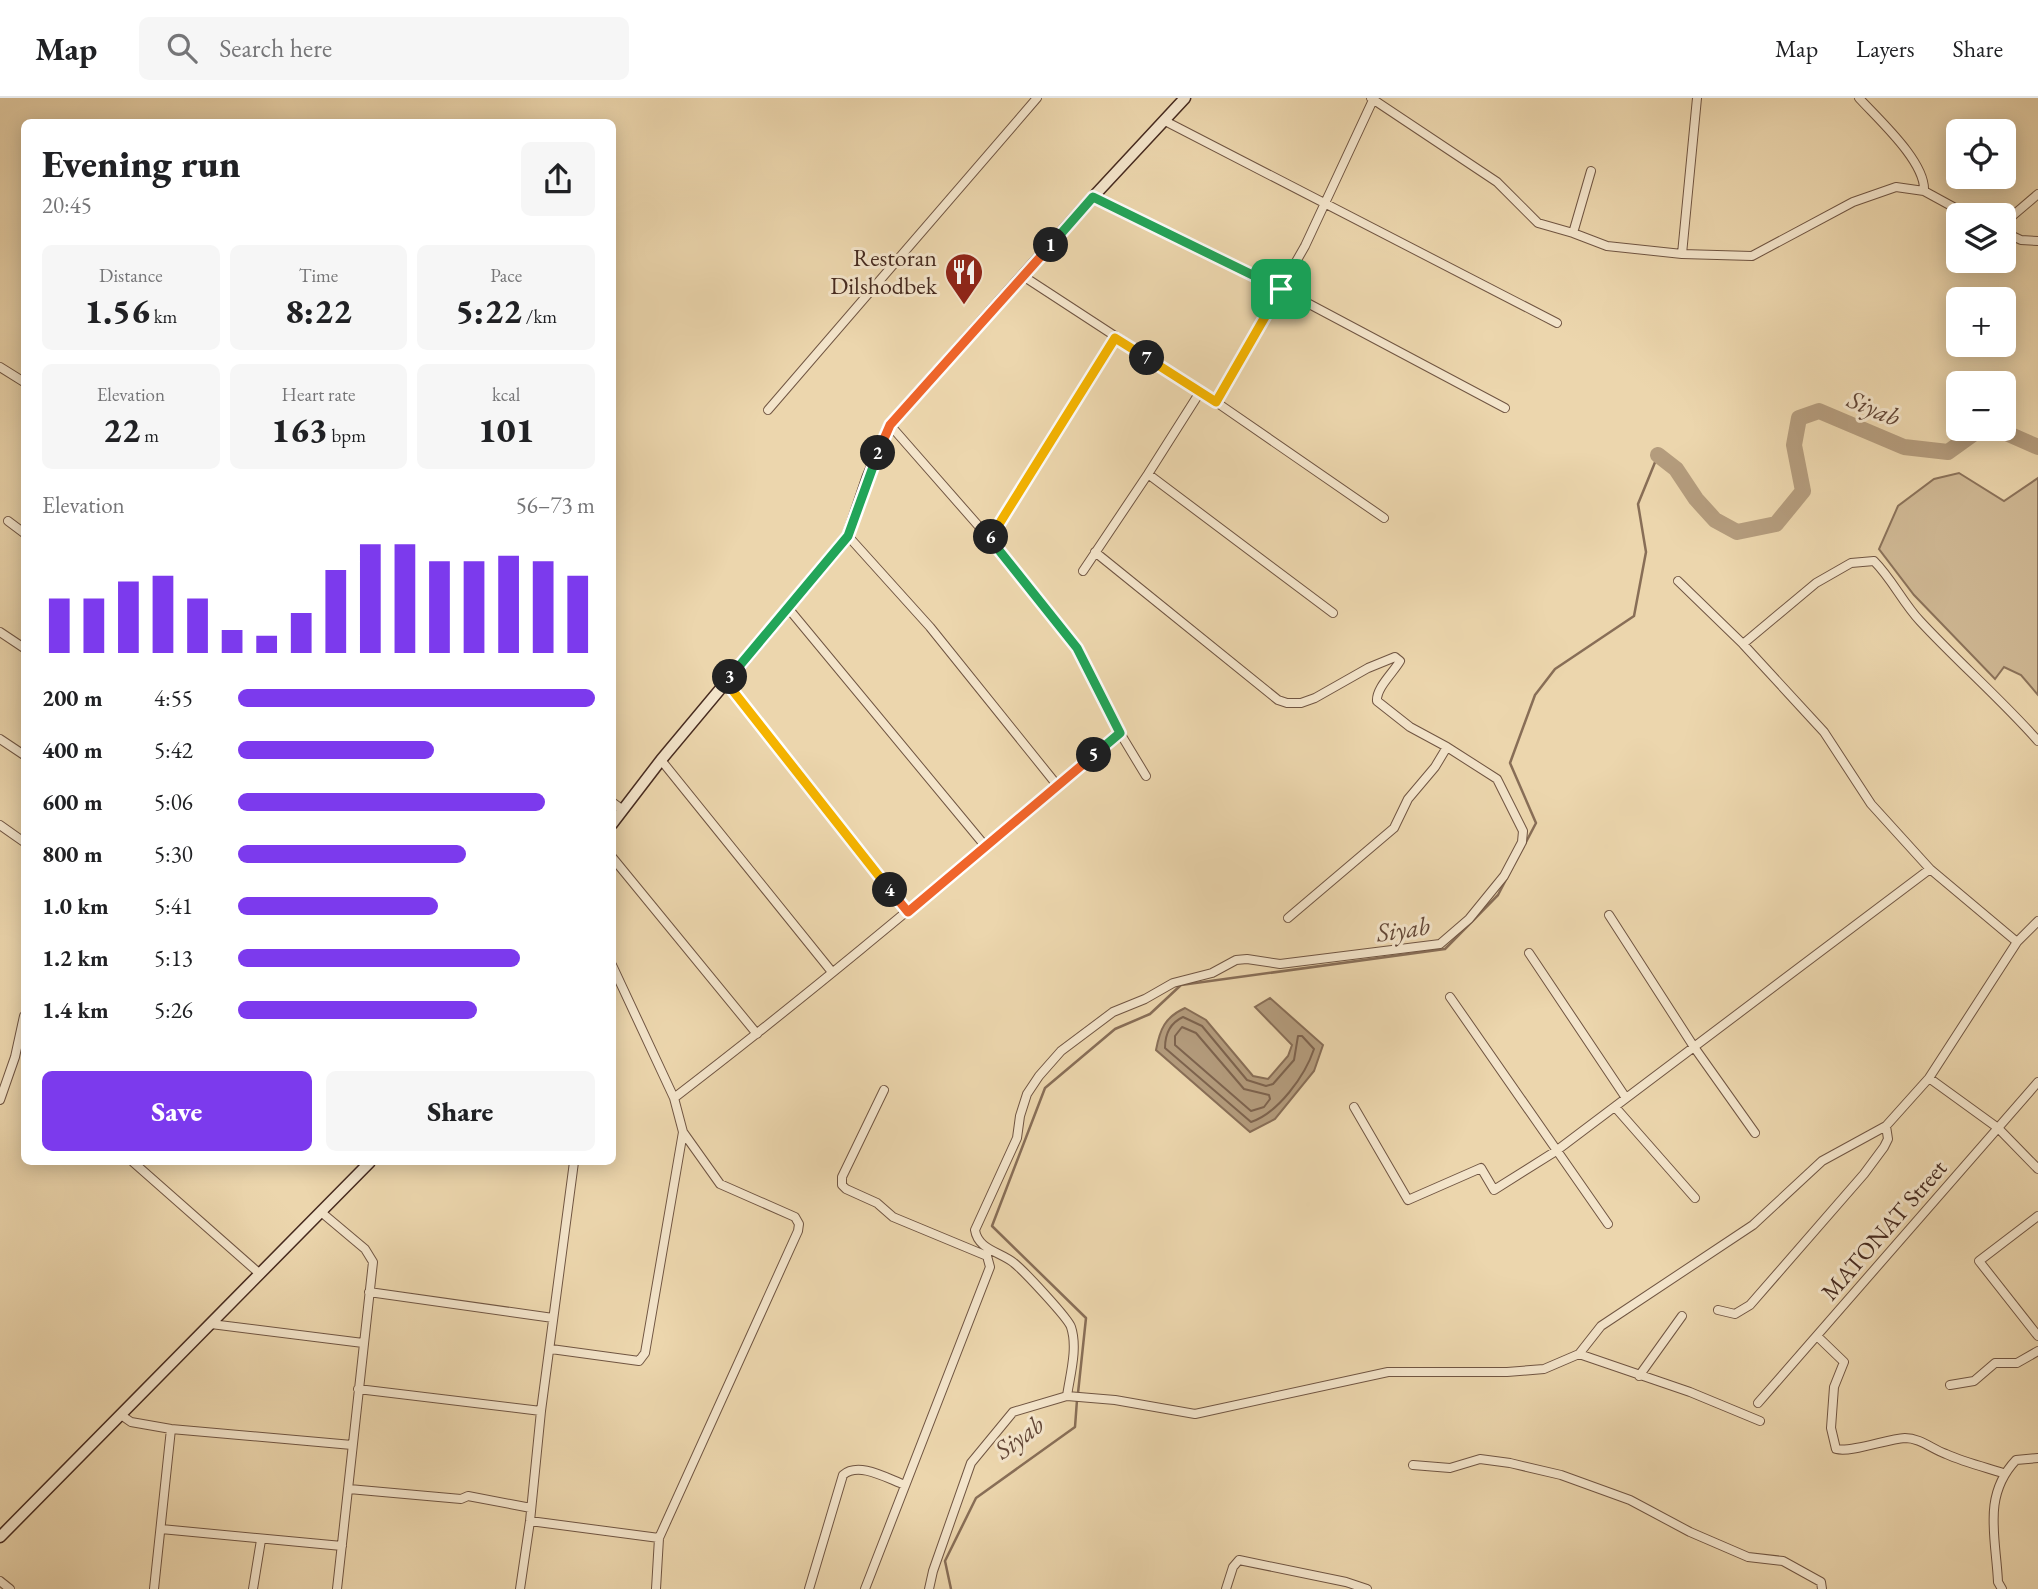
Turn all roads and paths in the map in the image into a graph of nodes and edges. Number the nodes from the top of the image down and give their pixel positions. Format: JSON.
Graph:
{"nodes":[{"id":1,"x":1037,"y":98,"type":"edge"},
{"id":2,"x":1185,"y":98,"type":"edge"},
{"id":3,"x":1697,"y":98,"type":"edge"},
{"id":4,"x":1859,"y":98,"type":"edge"},
{"id":5,"x":1372,"y":99,"type":"edge"},
{"id":6,"x":1165,"y":121,"type":"junction"},
{"id":7,"x":1591,"y":171,"type":"dead end"},
{"id":8,"x":1924,"y":191,"type":"junction"},
{"id":9,"x":2038,"y":194,"type":"edge"},
{"id":10,"x":1093,"y":197,"type":"junction"},
{"id":11,"x":1946,"y":203,"type":"edge"},
{"id":12,"x":1324,"y":204,"type":"junction"},
{"id":13,"x":2016,"y":213,"type":"edge"},
{"id":14,"x":1573,"y":233,"type":"junction"},
{"id":15,"x":2016,"y":238,"type":"edge"},
{"id":16,"x":2038,"y":241,"type":"edge"},
{"id":17,"x":1682,"y":254,"type":"junction"},
{"id":18,"x":1023,"y":276,"type":"junction"},
{"id":19,"x":1281,"y":289,"type":"junction"},
{"id":20,"x":1557,"y":323,"type":"dead end"},
{"id":21,"x":1115,"y":338,"type":"junction"},
{"id":22,"x":0,"y":367,"type":"edge"},
{"id":23,"x":21,"y":380,"type":"edge"},
{"id":24,"x":1200,"y":392,"type":"junction"},
{"id":25,"x":1216,"y":402,"type":"junction"},
{"id":26,"x":1506,"y":408,"type":"dead end"},
{"id":27,"x":768,"y":410,"type":"dead end"},
{"id":28,"x":890,"y":425,"type":"junction"},
{"id":29,"x":1148,"y":474,"type":"junction"},
{"id":30,"x":1384,"y":518,"type":"dead end"},
{"id":31,"x":8,"y":521,"type":"dead end"},
{"id":32,"x":21,"y":531,"type":"edge"},
{"id":33,"x":848,"y":536,"type":"junction"},
{"id":34,"x":990,"y":539,"type":"junction"},
{"id":35,"x":1096,"y":552,"type":"junction"},
{"id":36,"x":1083,"y":571,"type":"dead end"},
{"id":37,"x":1678,"y":581,"type":"dead end"},
{"id":38,"x":788,"y":608,"type":"junction"},
{"id":39,"x":1332,"y":613,"type":"dead end"},
{"id":40,"x":0,"y":632,"type":"edge"},
{"id":41,"x":1743,"y":644,"type":"junction"},
{"id":42,"x":21,"y":646,"type":"edge"},
{"id":43,"x":726,"y":682,"type":"junction"},
{"id":44,"x":1120,"y":733,"type":"junction"},
{"id":45,"x":0,"y":739,"type":"edge"},
{"id":46,"x":2038,"y":741,"type":"edge"},
{"id":47,"x":1447,"y":747,"type":"junction"},
{"id":48,"x":21,"y":753,"type":"edge"},
{"id":49,"x":662,"y":760,"type":"junction"},
{"id":50,"x":1146,"y":776,"type":"dead end"},
{"id":51,"x":1057,"y":785,"type":"junction"},
{"id":52,"x":616,"y":805,"type":"edge"},
{"id":53,"x":623,"y":810,"type":"junction"},
{"id":54,"x":616,"y":819,"type":"edge"},
{"id":55,"x":0,"y":825,"type":"edge"},
{"id":56,"x":21,"y":840,"type":"edge"},
{"id":57,"x":986,"y":847,"type":"junction"},
{"id":58,"x":616,"y":862,"type":"edge"},
{"id":59,"x":1930,"y":869,"type":"junction"},
{"id":60,"x":908,"y":912,"type":"junction"},
{"id":61,"x":1609,"y":915,"type":"dead end"},
{"id":62,"x":1288,"y":918,"type":"dead end"},
{"id":63,"x":2038,"y":921,"type":"edge"},
{"id":64,"x":2017,"y":942,"type":"junction"},
{"id":65,"x":1529,"y":953,"type":"dead end"},
{"id":66,"x":832,"y":972,"type":"junction"},
{"id":67,"x":616,"y":973,"type":"edge"},
{"id":68,"x":1450,"y":997,"type":"dead end"},
{"id":69,"x":21,"y":1030,"type":"edge"},
{"id":70,"x":757,"y":1034,"type":"junction"},
{"id":71,"x":1694,"y":1047,"type":"junction"},
{"id":72,"x":15,"y":1057,"type":"junction"},
{"id":73,"x":21,"y":1063,"type":"edge"},
{"id":74,"x":1929,"y":1078,"type":"junction"},
{"id":75,"x":2038,"y":1082,"type":"edge"},
{"id":76,"x":884,"y":1090,"type":"dead end"},
{"id":77,"x":674,"y":1098,"type":"junction"},
{"id":78,"x":1626,"y":1098,"type":"junction"},
{"id":79,"x":0,"y":1100,"type":"edge"},
{"id":80,"x":1354,"y":1107,"type":"dead end"},
{"id":81,"x":1615,"y":1107,"type":"junction"},
{"id":82,"x":1886,"y":1126,"type":"junction"},
{"id":83,"x":1998,"y":1128,"type":"junction"},
{"id":84,"x":683,"y":1132,"type":"junction"},
{"id":85,"x":1755,"y":1133,"type":"dead end"},
{"id":86,"x":1556,"y":1151,"type":"junction"},
{"id":87,"x":137,"y":1165,"type":"edge"},
{"id":88,"x":367,"y":1165,"type":"edge"},
{"id":89,"x":574,"y":1165,"type":"edge"},
{"id":90,"x":2038,"y":1169,"type":"edge"},
{"id":91,"x":1695,"y":1198,"type":"dead end"},
{"id":92,"x":321,"y":1212,"type":"junction"},
{"id":93,"x":2038,"y":1216,"type":"edge"},
{"id":94,"x":1608,"y":1224,"type":"dead end"},
{"id":95,"x":978,"y":1240,"type":"junction"},
{"id":96,"x":972,"y":1249,"type":"junction"},
{"id":97,"x":260,"y":1274,"type":"junction"},
{"id":98,"x":369,"y":1292,"type":"junction"},
{"id":99,"x":1718,"y":1310,"type":"dead end"},
{"id":100,"x":1682,"y":1316,"type":"dead end"},
{"id":101,"x":553,"y":1318,"type":"junction"},
{"id":102,"x":211,"y":1324,"type":"junction"},
{"id":103,"x":1817,"y":1336,"type":"junction"},
{"id":104,"x":2038,"y":1336,"type":"edge"},
{"id":105,"x":363,"y":1343,"type":"junction"},
{"id":106,"x":551,"y":1349,"type":"junction"},
{"id":107,"x":2038,"y":1351,"type":"edge"},
{"id":108,"x":1578,"y":1354,"type":"junction"},
{"id":109,"x":1639,"y":1376,"type":"junction"},
{"id":110,"x":1950,"y":1385,"type":"dead end"},
{"id":111,"x":358,"y":1389,"type":"junction"},
{"id":112,"x":1067,"y":1396,"type":"junction"},
{"id":113,"x":1758,"y":1403,"type":"dead end"},
{"id":114,"x":541,"y":1411,"type":"junction"},
{"id":115,"x":121,"y":1415,"type":"junction"},
{"id":116,"x":1760,"y":1421,"type":"dead end"},
{"id":117,"x":171,"y":1429,"type":"junction"},
{"id":118,"x":352,"y":1445,"type":"junction"},
{"id":119,"x":2038,"y":1458,"type":"edge"},
{"id":120,"x":1413,"y":1465,"type":"dead end"},
{"id":121,"x":2003,"y":1473,"type":"junction"},
{"id":122,"x":905,"y":1485,"type":"junction"},
{"id":123,"x":349,"y":1489,"type":"junction"},
{"id":124,"x":531,"y":1508,"type":"junction"},
{"id":125,"x":530,"y":1521,"type":"junction"},
{"id":126,"x":161,"y":1529,"type":"junction"},
{"id":127,"x":0,"y":1537,"type":"edge"},
{"id":128,"x":659,"y":1538,"type":"junction"},
{"id":129,"x":261,"y":1540,"type":"junction"},
{"id":130,"x":342,"y":1546,"type":"junction"},
{"id":131,"x":0,"y":1581,"type":"edge"},
{"id":132,"x":10,"y":1589,"type":"edge"},
{"id":133,"x":154,"y":1589,"type":"edge"},
{"id":134,"x":253,"y":1589,"type":"edge"},
{"id":135,"x":337,"y":1589,"type":"edge"},
{"id":136,"x":520,"y":1589,"type":"edge"},
{"id":137,"x":656,"y":1589,"type":"edge"},
{"id":138,"x":809,"y":1589,"type":"edge"},
{"id":139,"x":865,"y":1589,"type":"edge"},
{"id":140,"x":929,"y":1589,"type":"edge"},
{"id":141,"x":1226,"y":1589,"type":"edge"},
{"id":142,"x":1367,"y":1589,"type":"edge"},
{"id":143,"x":1822,"y":1589,"type":"edge"},
{"id":144,"x":2002,"y":1589,"type":"edge"}],
"edges":[{"from":1,"to":27,"type":"street"},
{"from":2,"to":6,"type":"street"},
{"from":3,"to":17,"type":"street"},
{"from":4,"to":8,"type":"street"},
{"from":5,"to":12,"type":"street"},
{"from":5,"to":14,"type":"street"},
{"from":6,"to":10,"type":"street"},
{"from":6,"to":12,"type":"street"},
{"from":7,"to":14,"type":"street"},
{"from":8,"to":11,"type":"street"},
{"from":8,"to":17,"type":"street"},
{"from":9,"to":13,"type":"street"},
{"from":10,"to":18,"type":"street"},
{"from":10,"to":19,"type":"street"},
{"from":12,"to":19,"type":"street"},
{"from":12,"to":20,"type":"street"},
{"from":14,"to":17,"type":"street"},
{"from":15,"to":16,"type":"street"},
{"from":18,"to":21,"type":"street"},
{"from":18,"to":28,"type":"street"},
{"from":19,"to":25,"type":"street"},
{"from":19,"to":26,"type":"street"},
{"from":21,"to":24,"type":"street"},
{"from":21,"to":34,"type":"street"},
{"from":22,"to":23,"type":"street"},
{"from":24,"to":25,"type":"street"},
{"from":24,"to":29,"type":"street"},
{"from":25,"to":30,"type":"street"},
{"from":28,"to":33,"type":"street"},
{"from":28,"to":34,"type":"street"},
{"from":29,"to":35,"type":"street"},
{"from":29,"to":39,"type":"street"},
{"from":31,"to":32,"type":"street"},
{"from":33,"to":38,"type":"street"},
{"from":33,"to":51,"type":"street"},
{"from":34,"to":44,"type":"street"},
{"from":35,"to":36,"type":"street"},
{"from":35,"to":47,"type":"street"},
{"from":37,"to":41,"type":"street"},
{"from":38,"to":43,"type":"street"},
{"from":38,"to":57,"type":"street"},
{"from":40,"to":42,"type":"street"},
{"from":41,"to":46,"type":"street"},
{"from":41,"to":59,"type":"street"},
{"from":43,"to":49,"type":"street"},
{"from":43,"to":60,"type":"street"},
{"from":44,"to":50,"type":"street"},
{"from":44,"to":51,"type":"street"},
{"from":45,"to":48,"type":"street"},
{"from":47,"to":62,"type":"street"},
{"from":47,"to":95,"type":"street"},
{"from":49,"to":53,"type":"street"},
{"from":49,"to":66,"type":"street"},
{"from":51,"to":57,"type":"street"},
{"from":52,"to":53,"type":"street"},
{"from":53,"to":54,"type":"street"},
{"from":55,"to":56,"type":"street"},
{"from":57,"to":60,"type":"street"},
{"from":58,"to":70,"type":"street"},
{"from":59,"to":64,"type":"street"},
{"from":59,"to":71,"type":"street"},
{"from":60,"to":66,"type":"street"},
{"from":61,"to":71,"type":"street"},
{"from":63,"to":64,"type":"street"},
{"from":64,"to":74,"type":"street"},
{"from":65,"to":78,"type":"street"},
{"from":66,"to":70,"type":"street"},
{"from":67,"to":77,"type":"street"},
{"from":68,"to":86,"type":"street"},
{"from":69,"to":72,"type":"street"},
{"from":70,"to":77,"type":"street"},
{"from":71,"to":78,"type":"street"},
{"from":71,"to":85,"type":"street"},
{"from":72,"to":73,"type":"street"},
{"from":72,"to":79,"type":"street"},
{"from":74,"to":82,"type":"street"},
{"from":74,"to":83,"type":"street"},
{"from":75,"to":83,"type":"street","name":"MATONAT Street"},
{"from":76,"to":96,"type":"street"},
{"from":77,"to":84,"type":"street"},
{"from":78,"to":81,"type":"street"},
{"from":80,"to":86,"type":"street"},
{"from":81,"to":86,"type":"street"},
{"from":81,"to":91,"type":"street"},
{"from":82,"to":99,"type":"street"},
{"from":82,"to":108,"type":"street"},
{"from":83,"to":90,"type":"street"},
{"from":83,"to":103,"type":"street","name":"MATONAT Street"},
{"from":84,"to":106,"type":"street"},
{"from":84,"to":128,"type":"street"},
{"from":86,"to":94,"type":"street"},
{"from":87,"to":97,"type":"street"},
{"from":88,"to":92,"type":"street"},
{"from":89,"to":101,"type":"street"},
{"from":92,"to":97,"type":"street"},
{"from":92,"to":98,"type":"street"},
{"from":93,"to":104,"type":"street"},
{"from":95,"to":96,"type":"street"},
{"from":95,"to":112,"type":"street"},
{"from":96,"to":122,"type":"street"},
{"from":97,"to":102,"type":"street"},
{"from":98,"to":101,"type":"street"},
{"from":98,"to":105,"type":"street"},
{"from":100,"to":109,"type":"street"},
{"from":101,"to":106,"type":"street"},
{"from":102,"to":105,"type":"street"},
{"from":102,"to":115,"type":"street"},
{"from":103,"to":113,"type":"street","name":"MATONAT Street"},
{"from":103,"to":121,"type":"street"},
{"from":105,"to":111,"type":"street"},
{"from":106,"to":114,"type":"street"},
{"from":107,"to":110,"type":"street"},
{"from":108,"to":109,"type":"street"},
{"from":108,"to":112,"type":"street"},
{"from":109,"to":116,"type":"street"},
{"from":111,"to":114,"type":"street"},
{"from":111,"to":118,"type":"street"},
{"from":112,"to":140,"type":"street"},
{"from":114,"to":124,"type":"street"},
{"from":115,"to":117,"type":"street"},
{"from":115,"to":127,"type":"street"},
{"from":117,"to":118,"type":"street"},
{"from":117,"to":126,"type":"street"},
{"from":118,"to":123,"type":"street"},
{"from":119,"to":121,"type":"street"},
{"from":120,"to":143,"type":"street"},
{"from":121,"to":144,"type":"street"},
{"from":122,"to":138,"type":"street"},
{"from":122,"to":139,"type":"street"},
{"from":123,"to":124,"type":"street"},
{"from":123,"to":130,"type":"street"},
{"from":124,"to":125,"type":"street"},
{"from":125,"to":128,"type":"street"},
{"from":125,"to":136,"type":"street"},
{"from":126,"to":129,"type":"street"},
{"from":126,"to":133,"type":"street"},
{"from":128,"to":137,"type":"street"},
{"from":129,"to":130,"type":"street"},
{"from":129,"to":134,"type":"street"},
{"from":130,"to":135,"type":"street"},
{"from":131,"to":132,"type":"street"},
{"from":141,"to":142,"type":"street"}]}
